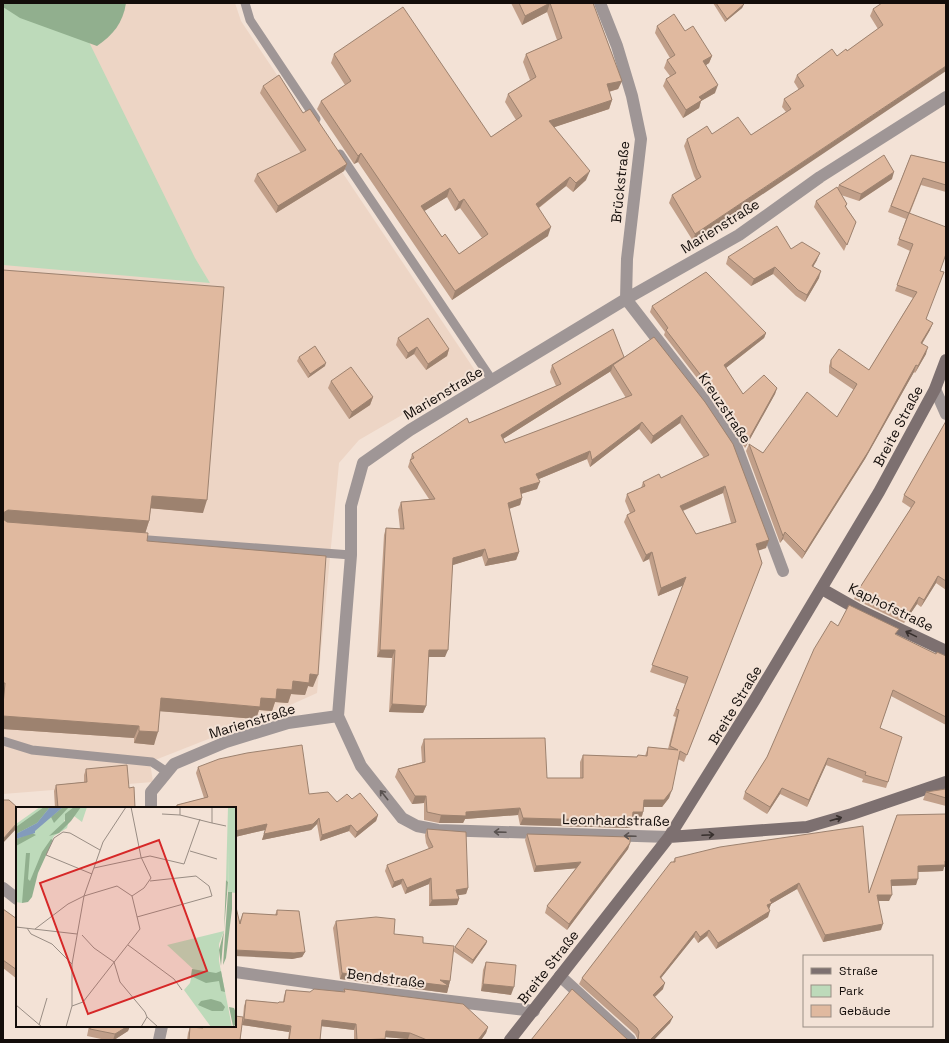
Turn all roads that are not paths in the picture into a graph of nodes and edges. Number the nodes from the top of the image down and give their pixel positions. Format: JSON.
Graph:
{"nodes":[{"id":1,"x":245,"y":3,"type":"edge"},
{"id":2,"x":600,"y":3,"type":"edge"},
{"id":3,"x":946,"y":97,"type":"edge"},
{"id":4,"x":321,"y":126,"type":"edge"},
{"id":5,"x":334,"y":146,"type":"edge"},
{"id":6,"x":626,"y":299,"type":"junction"},
{"id":7,"x":946,"y":360,"type":"edge"},
{"id":8,"x":492,"y":380,"type":"junction"},
{"id":9,"x":934,"y":389,"type":"junction"},
{"id":10,"x":946,"y":414,"type":"edge"},
{"id":11,"x":123,"y":538,"type":"edge"},
{"id":12,"x":351,"y":554,"type":"junction"},
{"id":13,"x":783,"y":571,"type":"dead end"},
{"id":14,"x":822,"y":589,"type":"junction"},
{"id":15,"x":946,"y":651,"type":"edge"},
{"id":16,"x":338,"y":716,"type":"junction"},
{"id":17,"x":3,"y":741,"type":"edge"},
{"id":18,"x":167,"y":772,"type":"junction"},
{"id":19,"x":946,"y":782,"type":"edge"},
{"id":20,"x":151,"y":807,"type":"edge"},
{"id":21,"x":669,"y":837,"type":"junction"},
{"id":22,"x":3,"y":888,"type":"edge"},
{"id":23,"x":16,"y":898,"type":"edge"},
{"id":24,"x":236,"y":972,"type":"edge"},
{"id":25,"x":560,"y":976,"type":"junction"},
{"id":26,"x":534,"y":1011,"type":"junction"},
{"id":27,"x":162,"y":1027,"type":"edge"},
{"id":28,"x":159,"y":1040,"type":"edge"},
{"id":29,"x":510,"y":1040,"type":"edge"},
{"id":30,"x":630,"y":1040,"type":"edge"}],
"edges":[{"from":1,"to":4,"type":"lane"},
{"from":2,"to":6,"type":"street","name":"Brückstraße"},
{"from":3,"to":6,"type":"street","name":"Marienstraße"},
{"from":5,"to":8,"type":"lane"},
{"from":6,"to":8,"type":"street","name":"Marienstraße"},
{"from":6,"to":13,"type":"street","name":"Kreuzstraße"},
{"from":7,"to":9,"type":"main road","name":"Breite Straße"},
{"from":8,"to":12,"type":"street","name":"Marienstraße"},
{"from":9,"to":10,"type":"street"},
{"from":9,"to":14,"type":"main road","name":"Breite Straße"},
{"from":11,"to":12,"type":"lane"},
{"from":12,"to":16,"type":"street","name":"Marienstraße"},
{"from":15,"to":14,"type":"main road","name":"Kaphofstraße","one_way":true},
{"from":14,"to":21,"type":"main road","name":"Breite Straße"},
{"from":16,"to":18,"type":"street","name":"Marienstraße"},
{"from":21,"to":16,"type":"street","name":"Leonhardstraße","one_way":true},
{"from":17,"to":18,"type":"lane"},
{"from":18,"to":20,"type":"street","name":"Marienstraße"},
{"from":21,"to":19,"type":"main road","name":"Leonhardstraße","one_way":true},
{"from":21,"to":25,"type":"main road","name":"Breite Straße"},
{"from":22,"to":23,"type":"street"},
{"from":24,"to":26,"type":"street","name":"Bendstraße"},
{"from":25,"to":26,"type":"main road","name":"Breite Straße"},
{"from":25,"to":30,"type":"street"},
{"from":26,"to":29,"type":"main road","name":"Breite Straße"},
{"from":27,"to":28,"type":"street"}]}
